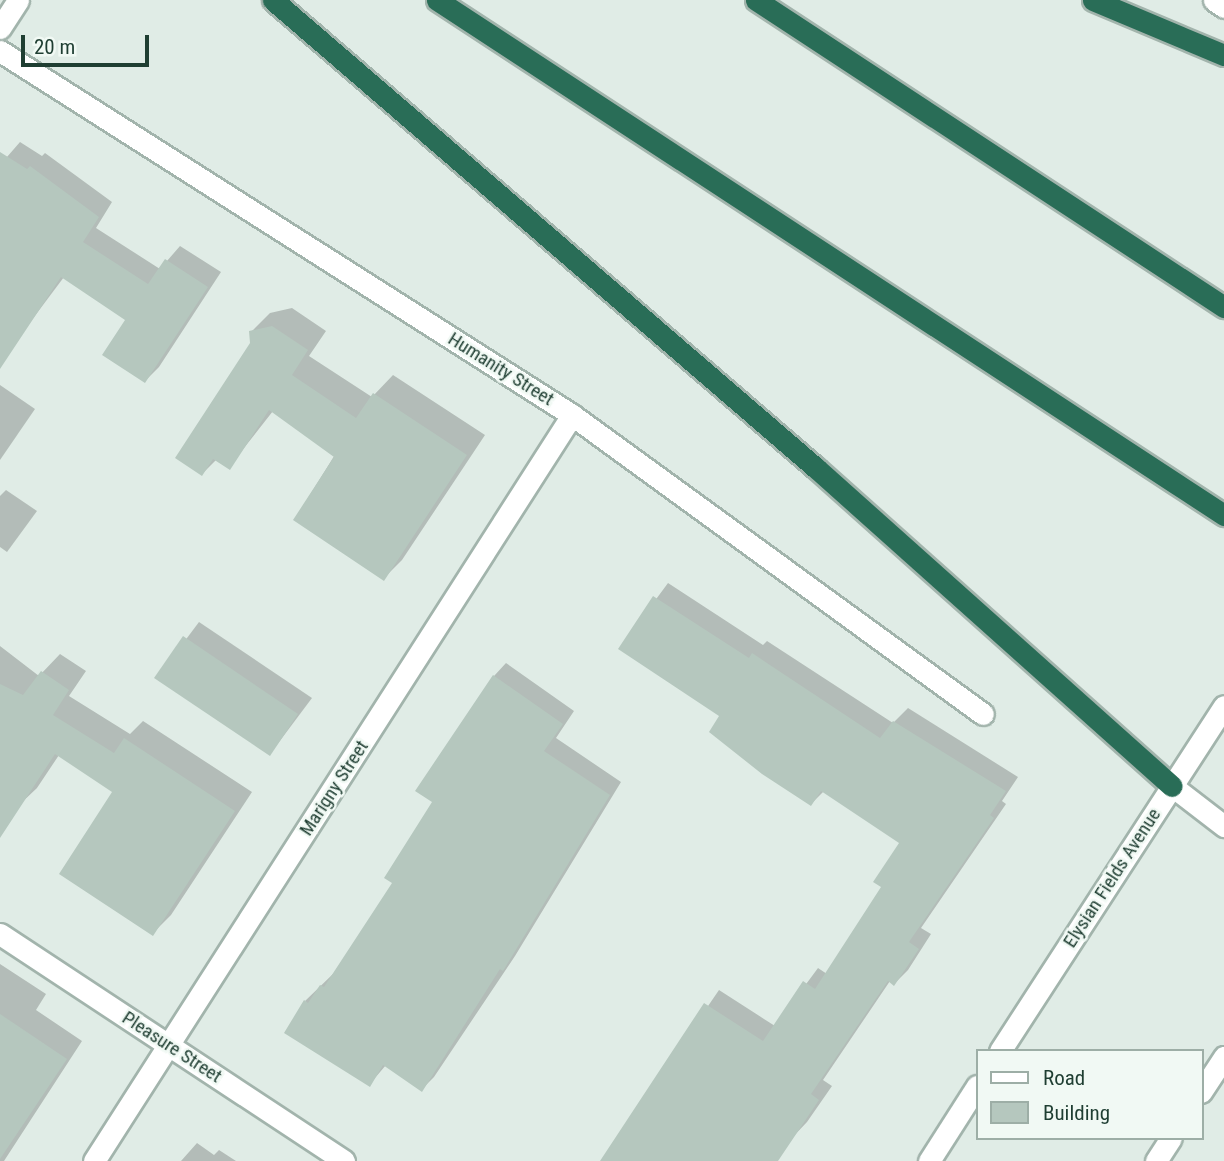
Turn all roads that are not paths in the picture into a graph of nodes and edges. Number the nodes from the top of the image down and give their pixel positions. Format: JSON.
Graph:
{"nodes":[{"id":1,"x":18,"y":0,"type":"edge"},
{"id":2,"x":273,"y":0,"type":"edge"},
{"id":3,"x":437,"y":0,"type":"edge"},
{"id":4,"x":757,"y":0,"type":"edge"},
{"id":5,"x":1093,"y":0,"type":"edge"},
{"id":6,"x":1214,"y":0,"type":"edge"},
{"id":7,"x":1224,"y":7,"type":"edge"},
{"id":8,"x":0,"y":27,"type":"edge"},
{"id":9,"x":0,"y":51,"type":"edge"},
{"id":10,"x":1224,"y":55,"type":"edge"},
{"id":11,"x":1224,"y":307,"type":"edge"},
{"id":12,"x":572,"y":415,"type":"junction"},
{"id":13,"x":1224,"y":515,"type":"edge"},
{"id":14,"x":1224,"y":706,"type":"edge"},
{"id":15,"x":983,"y":715,"type":"dead end"},
{"id":16,"x":1172,"y":786,"type":"junction"},
{"id":17,"x":1224,"y":826,"type":"edge"},
{"id":18,"x":0,"y":934,"type":"edge"},
{"id":19,"x":169,"y":1045,"type":"junction"},
{"id":20,"x":1001,"y":1049,"type":"edge"},
{"id":21,"x":1224,"y":1057,"type":"edge"},
{"id":22,"x":976,"y":1088,"type":"edge"},
{"id":23,"x":1203,"y":1089,"type":"edge"},
{"id":24,"x":1170,"y":1140,"type":"edge"},
{"id":25,"x":94,"y":1161,"type":"edge"},
{"id":26,"x":344,"y":1161,"type":"edge"},
{"id":27,"x":929,"y":1161,"type":"edge"},
{"id":28,"x":1156,"y":1161,"type":"edge"}],
"edges":[{"from":1,"to":8,"type":"street"},
{"from":2,"to":16,"type":"highway"},
{"from":3,"to":13,"type":"highway"},
{"from":4,"to":11,"type":"highway"},
{"from":5,"to":10,"type":"highway"},
{"from":6,"to":7,"type":"street"},
{"from":9,"to":12,"type":"street","name":"Humanity Street"},
{"from":12,"to":15,"type":"street","name":"Humanity Street"},
{"from":12,"to":19,"type":"street","name":"Marigny Street"},
{"from":14,"to":16,"type":"street","name":"Elysian Fields Avenue"},
{"from":16,"to":17,"type":"street"},
{"from":16,"to":20,"type":"street","name":"Elysian Fields Avenue"},
{"from":18,"to":19,"type":"street","name":"Pleasure Street"},
{"from":19,"to":25,"type":"street","name":"Marigny Street"},
{"from":19,"to":26,"type":"street","name":"Pleasure Street"},
{"from":21,"to":23,"type":"street"},
{"from":22,"to":27,"type":"street"},
{"from":24,"to":28,"type":"street"}]}
